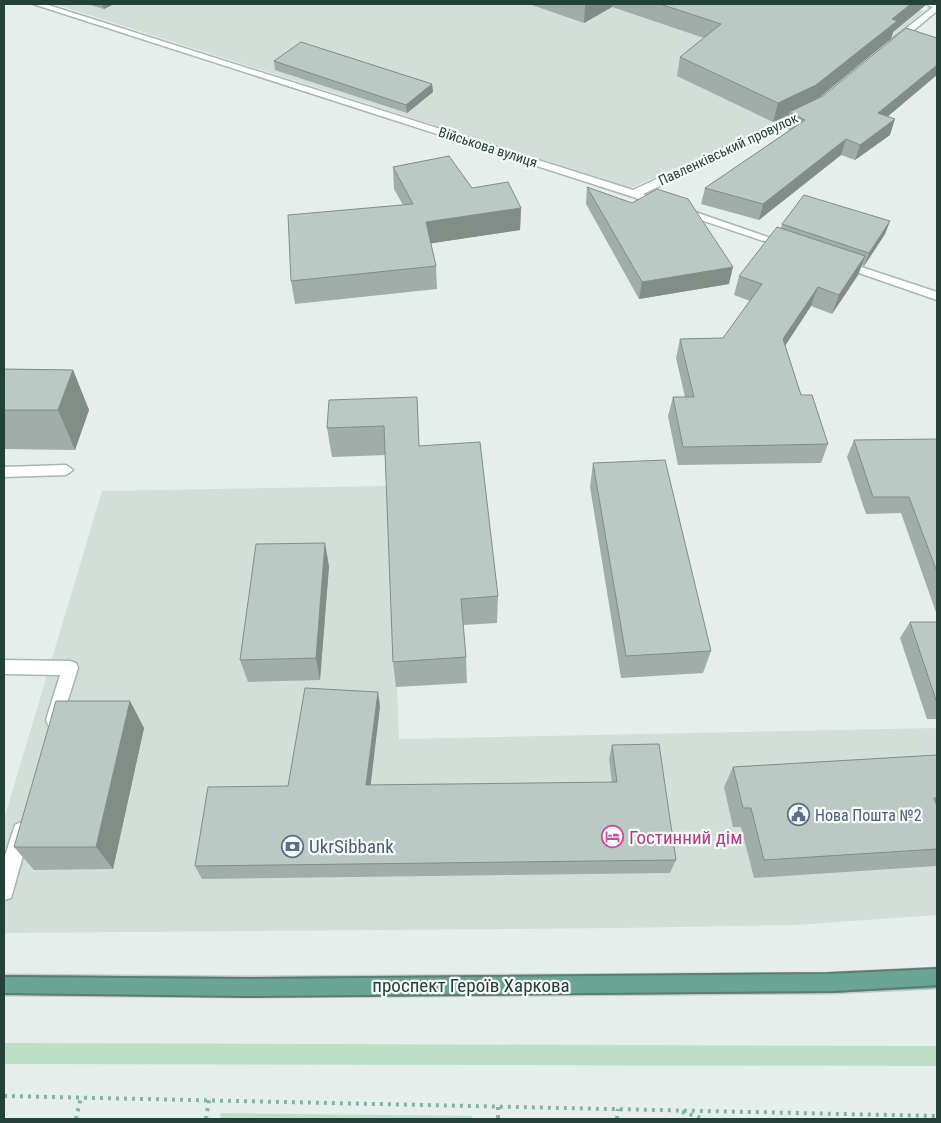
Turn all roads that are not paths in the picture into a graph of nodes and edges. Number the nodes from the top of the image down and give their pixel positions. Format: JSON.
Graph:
{"nodes":[{"id":1,"x":37,"y":4,"type":"edge"},
{"id":2,"x":932,"y":4,"type":"edge"},
{"id":3,"x":937,"y":6,"type":"edge"},
{"id":4,"x":882,"y":52,"type":"edge"},
{"id":5,"x":815,"y":108,"type":"edge"},
{"id":6,"x":634,"y":194,"type":"junction"},
{"id":7,"x":799,"y":249,"type":"edge"},
{"id":8,"x":827,"y":259,"type":"edge"},
{"id":9,"x":937,"y":296,"type":"edge"},
{"id":10,"x":66,"y":470,"type":"dead end"},
{"id":11,"x":4,"y":472,"type":"edge"},
{"id":12,"x":4,"y":667,"type":"edge"},
{"id":13,"x":50,"y":733,"type":"edge"},
{"id":14,"x":26,"y":816,"type":"edge"},
{"id":15,"x":4,"y":891,"type":"edge"},
{"id":16,"x":937,"y":978,"type":"edge"},
{"id":17,"x":4,"y":985,"type":"edge"}],
"edges":[{"from":1,"to":6,"type":"street","name":"Військова вулиця"},
{"from":2,"to":3,"type":"street"},
{"from":3,"to":4,"type":"street"},
{"from":5,"to":6,"type":"street","name":"Павленківський провулок"},
{"from":6,"to":7,"type":"street","name":"Військова вулиця"},
{"from":8,"to":9,"type":"street"},
{"from":10,"to":11,"type":"street"},
{"from":12,"to":13,"type":"street"},
{"from":14,"to":15,"type":"street"},
{"from":16,"to":17,"type":"main road","name":"проспект Героїв Харкова"}]}
